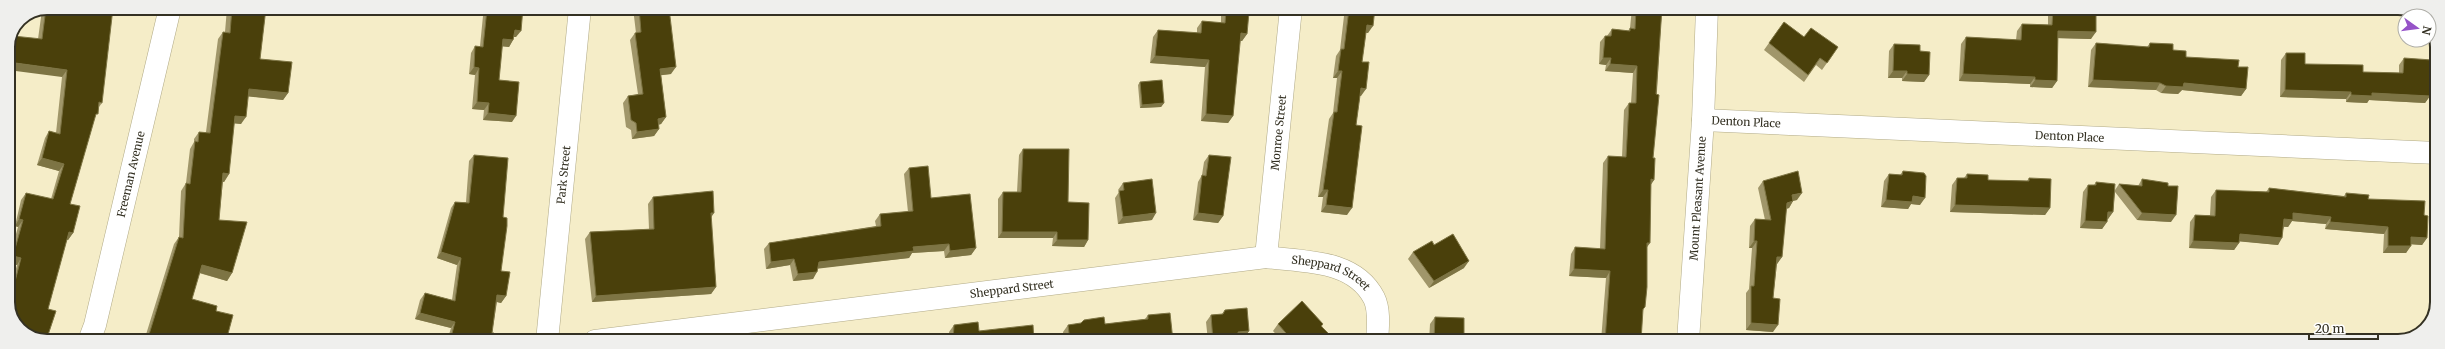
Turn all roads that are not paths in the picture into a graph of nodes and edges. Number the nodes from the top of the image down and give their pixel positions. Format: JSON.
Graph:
{"nodes":[{"id":1,"x":168,"y":15,"type":"edge"},
{"id":2,"x":579,"y":15,"type":"edge"},
{"id":3,"x":1290,"y":15,"type":"edge"},
{"id":4,"x":1707,"y":15,"type":"edge"},
{"id":5,"x":1703,"y":120,"type":"junction"},
{"id":6,"x":2430,"y":153,"type":"edge"},
{"id":7,"x":1266,"y":257,"type":"junction"},
{"id":8,"x":91,"y":334,"type":"edge"},
{"id":9,"x":548,"y":334,"type":"edge"},
{"id":10,"x":651,"y":334,"type":"edge"},
{"id":11,"x":1378,"y":334,"type":"edge"},
{"id":12,"x":1688,"y":334,"type":"edge"}],
"edges":[{"from":1,"to":8,"type":"street","name":"Freeman Avenue"},
{"from":2,"to":9,"type":"street","name":"Park Street"},
{"from":3,"to":7,"type":"street","name":"Monroe Street"},
{"from":4,"to":5,"type":"street","name":"Mount Pleasant Avenue"},
{"from":5,"to":6,"type":"street","name":"Denton Place"},
{"from":5,"to":12,"type":"street","name":"Mount Pleasant Avenue"},
{"from":7,"to":10,"type":"street","name":"Sheppard Street"},
{"from":7,"to":11,"type":"street","name":"Sheppard Street"}]}
